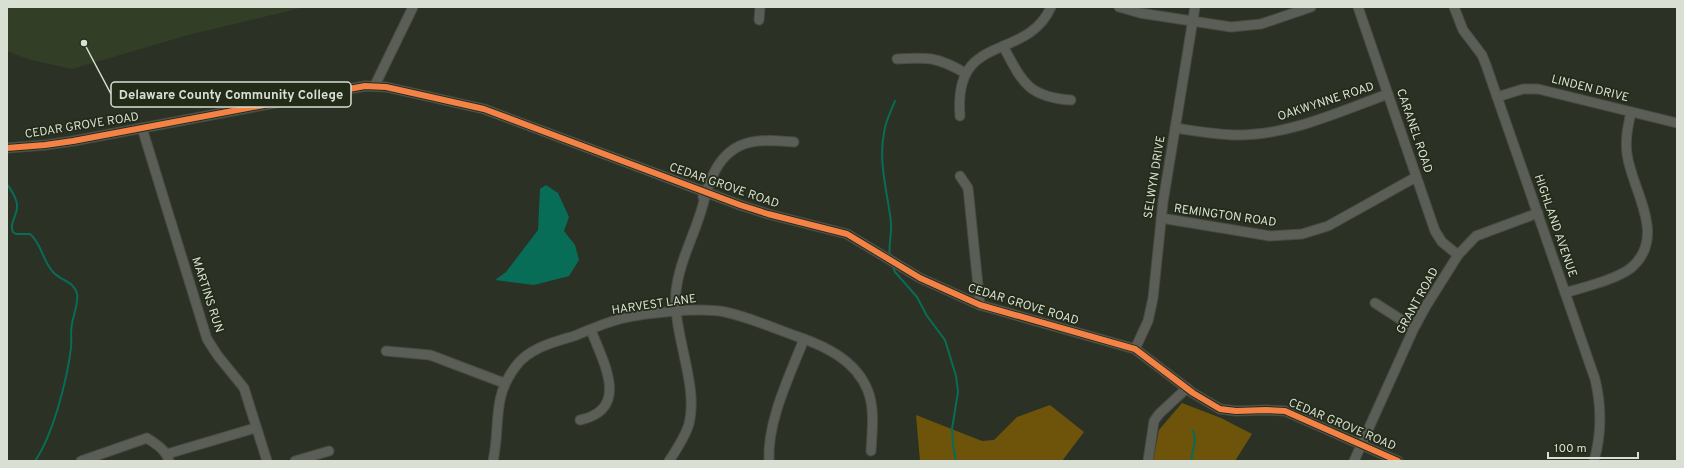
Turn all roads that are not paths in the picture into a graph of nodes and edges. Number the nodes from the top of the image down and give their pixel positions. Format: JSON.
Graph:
{"nodes":[{"id":1,"x":413,"y":7,"type":"edge"},
{"id":2,"x":760,"y":7,"type":"edge"},
{"id":3,"x":1050,"y":7,"type":"edge"},
{"id":4,"x":1119,"y":7,"type":"edge"},
{"id":5,"x":1195,"y":7,"type":"edge"},
{"id":6,"x":1311,"y":7,"type":"edge"},
{"id":7,"x":1358,"y":7,"type":"edge"},
{"id":8,"x":1454,"y":7,"type":"edge"},
{"id":9,"x":759,"y":20,"type":"dead end"},
{"id":10,"x":1193,"y":21,"type":"junction"},
{"id":11,"x":1002,"y":46,"type":"junction"},
{"id":12,"x":897,"y":59,"type":"dead end"},
{"id":13,"x":965,"y":73,"type":"junction"},
{"id":14,"x":375,"y":85,"type":"junction"},
{"id":15,"x":1388,"y":94,"type":"junction"},
{"id":16,"x":1497,"y":97,"type":"junction"},
{"id":17,"x":1071,"y":100,"type":"dead end"},
{"id":18,"x":1631,"y":112,"type":"junction"},
{"id":19,"x":960,"y":116,"type":"dead end"},
{"id":20,"x":1677,"y":123,"type":"edge"},
{"id":21,"x":142,"y":128,"type":"junction"},
{"id":22,"x":1175,"y":128,"type":"junction"},
{"id":23,"x":794,"y":142,"type":"dead end"},
{"id":24,"x":7,"y":148,"type":"edge"},
{"id":25,"x":960,"y":176,"type":"dead end"},
{"id":26,"x":1416,"y":177,"type":"junction"},
{"id":27,"x":706,"y":192,"type":"junction"},
{"id":28,"x":1538,"y":213,"type":"junction"},
{"id":29,"x":1160,"y":218,"type":"junction"},
{"id":30,"x":1458,"y":256,"type":"junction"},
{"id":31,"x":1565,"y":293,"type":"junction"},
{"id":32,"x":1375,"y":303,"type":"dead end"},
{"id":33,"x":980,"y":306,"type":"junction"},
{"id":34,"x":676,"y":312,"type":"junction"},
{"id":35,"x":1414,"y":328,"type":"junction"},
{"id":36,"x":591,"y":330,"type":"junction"},
{"id":37,"x":804,"y":339,"type":"junction"},
{"id":38,"x":1135,"y":349,"type":"junction"},
{"id":39,"x":386,"y":351,"type":"dead end"},
{"id":40,"x":504,"y":383,"type":"junction"},
{"id":41,"x":1187,"y":388,"type":"junction"},
{"id":42,"x":580,"y":420,"type":"dead end"},
{"id":43,"x":255,"y":428,"type":"junction"},
{"id":44,"x":1362,"y":444,"type":"junction"},
{"id":45,"x":329,"y":451,"type":"dead end"},
{"id":46,"x":871,"y":451,"type":"dead end"},
{"id":47,"x":168,"y":457,"type":"edge"},
{"id":48,"x":81,"y":461,"type":"edge"},
{"id":49,"x":267,"y":461,"type":"edge"},
{"id":50,"x":295,"y":461,"type":"edge"},
{"id":51,"x":493,"y":461,"type":"edge"},
{"id":52,"x":669,"y":461,"type":"edge"},
{"id":53,"x":769,"y":461,"type":"edge"},
{"id":54,"x":1148,"y":461,"type":"edge"},
{"id":55,"x":1354,"y":461,"type":"edge"},
{"id":56,"x":1398,"y":461,"type":"edge"},
{"id":57,"x":1594,"y":461,"type":"edge"}],
"edges":[{"from":1,"to":14,"type":"street"},
{"from":2,"to":9,"type":"street"},
{"from":3,"to":11,"type":"street"},
{"from":4,"to":10,"type":"street"},
{"from":5,"to":10,"type":"street","name":"SELWYN DRIVE"},
{"from":6,"to":10,"type":"street"},
{"from":7,"to":15,"type":"street","name":"CARANEL ROAD"},
{"from":8,"to":16,"type":"street","name":"HIGHLAND AVENUE"},
{"from":10,"to":22,"type":"street","name":"SELWYN DRIVE"},
{"from":11,"to":13,"type":"street"},
{"from":11,"to":17,"type":"street"},
{"from":12,"to":13,"type":"street"},
{"from":13,"to":19,"type":"street"},
{"from":14,"to":21,"type":"street","name":"CEDAR GROVE ROAD"},
{"from":14,"to":27,"type":"street","name":"CEDAR GROVE ROAD"},
{"from":15,"to":22,"type":"street","name":"OAKWYNNE ROAD"},
{"from":15,"to":26,"type":"street","name":"CARANEL ROAD"},
{"from":16,"to":18,"type":"street","name":"LINDEN DRIVE"},
{"from":16,"to":28,"type":"street","name":"HIGHLAND AVENUE"},
{"from":18,"to":20,"type":"street","name":"LINDEN DRIVE"},
{"from":18,"to":31,"type":"street"},
{"from":21,"to":24,"type":"street","name":"CEDAR GROVE ROAD"},
{"from":21,"to":43,"type":"street","name":"MARTINS RUN"},
{"from":22,"to":29,"type":"street","name":"SELWYN DRIVE"},
{"from":23,"to":27,"type":"street"},
{"from":25,"to":33,"type":"street"},
{"from":26,"to":29,"type":"street","name":"REMINGTON ROAD"},
{"from":26,"to":30,"type":"street","name":"CARANEL ROAD"},
{"from":27,"to":33,"type":"street","name":"CEDAR GROVE ROAD"},
{"from":27,"to":34,"type":"street"},
{"from":28,"to":30,"type":"street","name":"GRANT ROAD"},
{"from":28,"to":31,"type":"street","name":"HIGHLAND AVENUE"},
{"from":29,"to":38,"type":"street","name":"SELWYN DRIVE"},
{"from":30,"to":35,"type":"street","name":"GRANT ROAD"},
{"from":31,"to":57,"type":"street","name":"HIGHLAND AVENUE"},
{"from":32,"to":35,"type":"street"},
{"from":33,"to":38,"type":"street","name":"CEDAR GROVE ROAD"},
{"from":34,"to":36,"type":"street","name":"HARVEST LANE"},
{"from":34,"to":37,"type":"street","name":"HARVEST LANE"},
{"from":34,"to":52,"type":"street"},
{"from":35,"to":44,"type":"street","name":"GRANT ROAD"},
{"from":36,"to":40,"type":"street","name":"HARVEST LANE"},
{"from":36,"to":42,"type":"street"},
{"from":37,"to":46,"type":"street","name":"HARVEST LANE"},
{"from":37,"to":53,"type":"street"},
{"from":38,"to":41,"type":"street","name":"CEDAR GROVE ROAD"},
{"from":39,"to":40,"type":"street"},
{"from":40,"to":51,"type":"street","name":"HARVEST LANE"},
{"from":41,"to":44,"type":"street","name":"CEDAR GROVE ROAD"},
{"from":41,"to":54,"type":"street"},
{"from":43,"to":47,"type":"street"},
{"from":43,"to":49,"type":"street","name":"MARTINS RUN"},
{"from":44,"to":55,"type":"street","name":"GRANT ROAD"},
{"from":44,"to":56,"type":"street","name":"CEDAR GROVE ROAD"},
{"from":45,"to":50,"type":"street"},
{"from":47,"to":48,"type":"street"}]}
